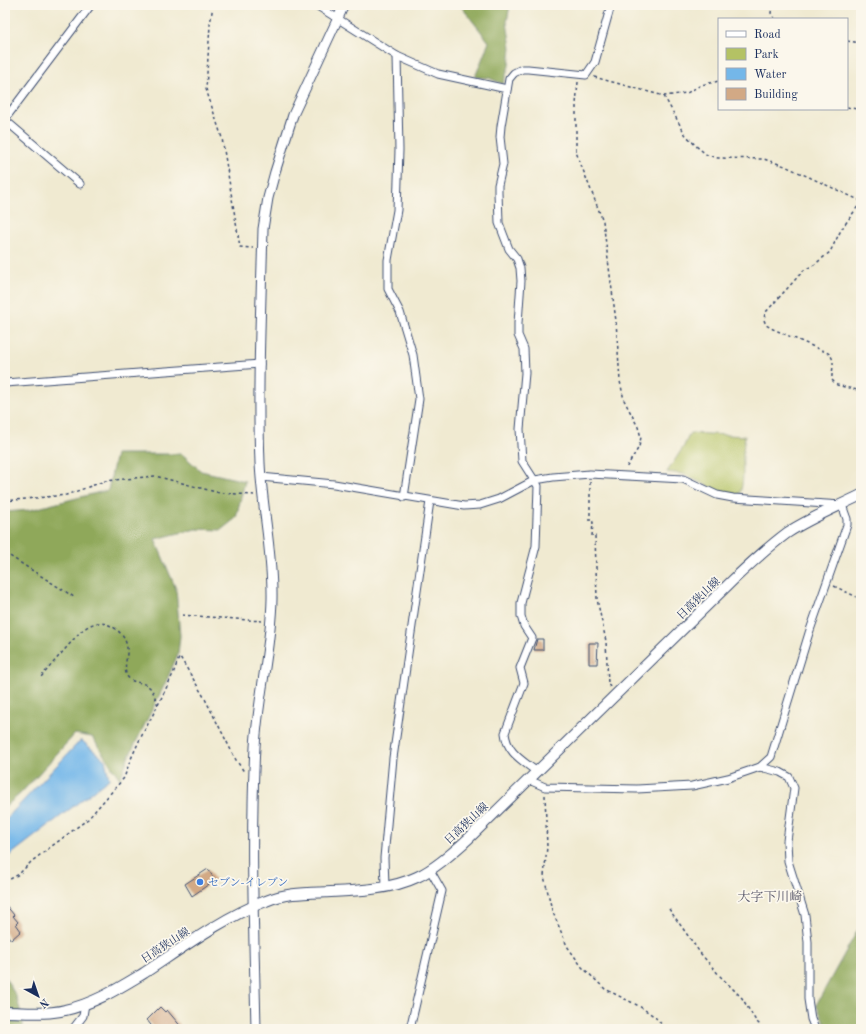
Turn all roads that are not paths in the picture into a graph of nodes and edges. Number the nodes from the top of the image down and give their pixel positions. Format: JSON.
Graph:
{"nodes":[{"id":1,"x":91,"y":5,"type":"edge"},
{"id":2,"x":316,"y":5,"type":"edge"},
{"id":3,"x":344,"y":5,"type":"edge"},
{"id":4,"x":610,"y":5,"type":"edge"},
{"id":5,"x":337,"y":19,"type":"junction"},
{"id":6,"x":397,"y":56,"type":"junction"},
{"id":7,"x":507,"y":89,"type":"junction"},
{"id":8,"x":5,"y":120,"type":"edge"},
{"id":9,"x":80,"y":184,"type":"dead end"},
{"id":10,"x":260,"y":364,"type":"junction"},
{"id":11,"x":5,"y":382,"type":"edge"},
{"id":12,"x":261,"y":477,"type":"junction"},
{"id":13,"x":535,"y":480,"type":"junction"},
{"id":14,"x":404,"y":497,"type":"junction"},
{"id":15,"x":859,"y":499,"type":"edge"},
{"id":16,"x":430,"y":501,"type":"junction"},
{"id":17,"x":842,"y":505,"type":"junction"},
{"id":18,"x":760,"y":767,"type":"junction"},
{"id":19,"x":537,"y":772,"type":"junction"},
{"id":20,"x":529,"y":780,"type":"junction"},
{"id":21,"x":430,"y":870,"type":"junction"},
{"id":22,"x":385,"y":886,"type":"junction"},
{"id":23,"x":253,"y":906,"type":"junction"},
{"id":24,"x":85,"y":1004,"type":"junction"},
{"id":25,"x":5,"y":1012,"type":"edge"},
{"id":26,"x":73,"y":1029,"type":"edge"},
{"id":27,"x":256,"y":1029,"type":"edge"},
{"id":28,"x":410,"y":1029,"type":"edge"},
{"id":29,"x":815,"y":1029,"type":"edge"}],
"edges":[{"from":1,"to":8,"type":"street"},
{"from":2,"to":5,"type":"street"},
{"from":3,"to":5,"type":"street"},
{"from":4,"to":7,"type":"street"},
{"from":5,"to":6,"type":"street"},
{"from":5,"to":10,"type":"street"},
{"from":6,"to":7,"type":"street"},
{"from":6,"to":14,"type":"street"},
{"from":7,"to":13,"type":"street"},
{"from":8,"to":9,"type":"street"},
{"from":10,"to":11,"type":"street"},
{"from":10,"to":12,"type":"street"},
{"from":12,"to":14,"type":"street"},
{"from":12,"to":23,"type":"street"},
{"from":13,"to":16,"type":"street"},
{"from":13,"to":17,"type":"street"},
{"from":13,"to":19,"type":"street"},
{"from":14,"to":16,"type":"street"},
{"from":15,"to":17,"type":"main road","name":"日高狭山線"},
{"from":16,"to":22,"type":"street"},
{"from":17,"to":18,"type":"street"},
{"from":17,"to":19,"type":"main road","name":"日高狭山線"},
{"from":18,"to":20,"type":"street"},
{"from":18,"to":29,"type":"street"},
{"from":19,"to":20,"type":"main road","name":"日高狭山線"},
{"from":20,"to":21,"type":"main road","name":"日高狭山線"},
{"from":21,"to":22,"type":"main road","name":"日高狭山線"},
{"from":21,"to":28,"type":"street"},
{"from":22,"to":23,"type":"main road","name":"日高狭山線"},
{"from":23,"to":24,"type":"main road","name":"日高狭山線"},
{"from":23,"to":27,"type":"street"},
{"from":24,"to":25,"type":"main road","name":"日高狭山線"},
{"from":24,"to":26,"type":"street"}]}
